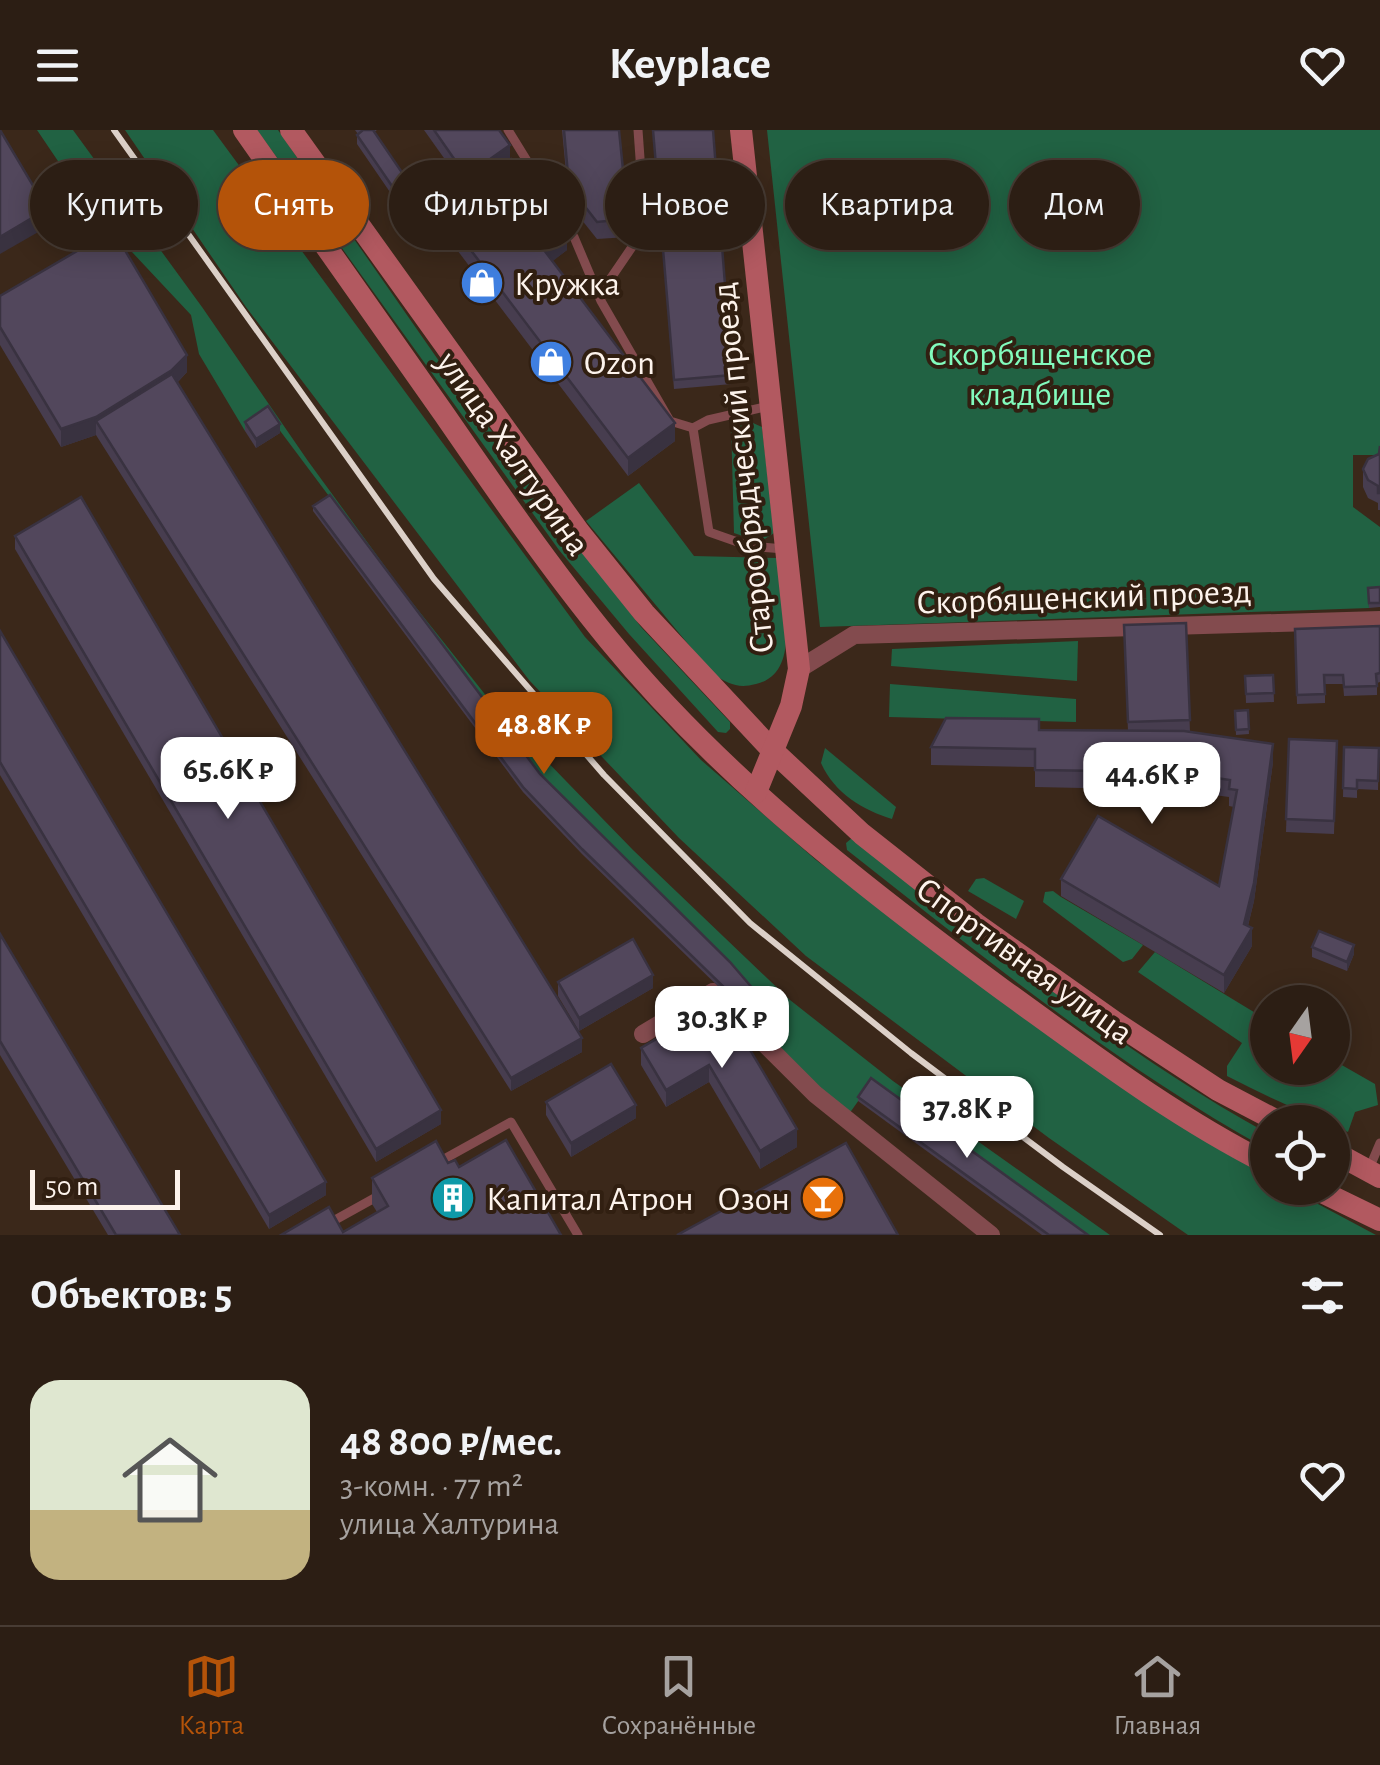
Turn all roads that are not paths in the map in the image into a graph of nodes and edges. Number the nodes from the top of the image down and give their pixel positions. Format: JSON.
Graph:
{"nodes":[{"id":1,"x":244,"y":130,"type":"edge"},
{"id":2,"x":291,"y":130,"type":"edge"},
{"id":3,"x":508,"y":130,"type":"edge"},
{"id":4,"x":638,"y":130,"type":"edge"},
{"id":5,"x":741,"y":130,"type":"edge"},
{"id":6,"x":601,"y":301,"type":"junction"},
{"id":7,"x":769,"y":406,"type":"junction"},
{"id":8,"x":693,"y":428,"type":"junction"},
{"id":9,"x":786,"y":549,"type":"junction"},
{"id":10,"x":1380,"y":620,"type":"edge"},
{"id":11,"x":799,"y":669,"type":"junction"},
{"id":12,"x":772,"y":750,"type":"junction"},
{"id":13,"x":756,"y":792,"type":"junction"},
{"id":14,"x":644,"y":1034,"type":"dead end"},
{"id":15,"x":1250,"y":1106,"type":"edge"},
{"id":16,"x":1380,"y":1144,"type":"edge"},
{"id":17,"x":1250,"y":1155,"type":"edge"},
{"id":18,"x":1350,"y":1161,"type":"edge"},
{"id":19,"x":427,"y":1169,"type":"edge"},
{"id":20,"x":1374,"y":1174,"type":"edge"},
{"id":21,"x":393,"y":1188,"type":"edge"},
{"id":22,"x":1349,"y":1205,"type":"edge"},
{"id":23,"x":1380,"y":1220,"type":"edge"},
{"id":24,"x":308,"y":1235,"type":"edge"},
{"id":25,"x":578,"y":1235,"type":"edge"},
{"id":26,"x":991,"y":1235,"type":"edge"}],
"edges":[{"from":1,"to":13,"type":"main road","name":"улица Халтурина"},
{"from":2,"to":12,"type":"main road","name":"улица Халтурина"},
{"from":3,"to":6,"type":"lane"},
{"from":4,"to":6,"type":"lane"},
{"from":5,"to":7,"type":"main road","name":"Старообрядческий проезд"},
{"from":6,"to":8,"type":"lane"},
{"from":7,"to":8,"type":"lane"},
{"from":7,"to":9,"type":"main road","name":"Старообрядческий проезд"},
{"from":8,"to":9,"type":"lane"},
{"from":9,"to":11,"type":"main road","name":"Старообрядческий проезд"},
{"from":10,"to":11,"type":"street","name":"Скорбященский проезд"},
{"from":11,"to":12,"type":"main road","name":"Старообрядческий проезд"},
{"from":12,"to":13,"type":"main road","name":"Старообрядческий проезд"},
{"from":12,"to":15,"type":"main road","name":"Спортивная улица"},
{"from":13,"to":17,"type":"main road","name":"Спортивная улица"},
{"from":14,"to":26,"type":"street"},
{"from":16,"to":20,"type":"lane"},
{"from":18,"to":20,"type":"main road"},
{"from":19,"to":25,"type":"lane"},
{"from":21,"to":24,"type":"lane"},
{"from":22,"to":23,"type":"main road"}]}
